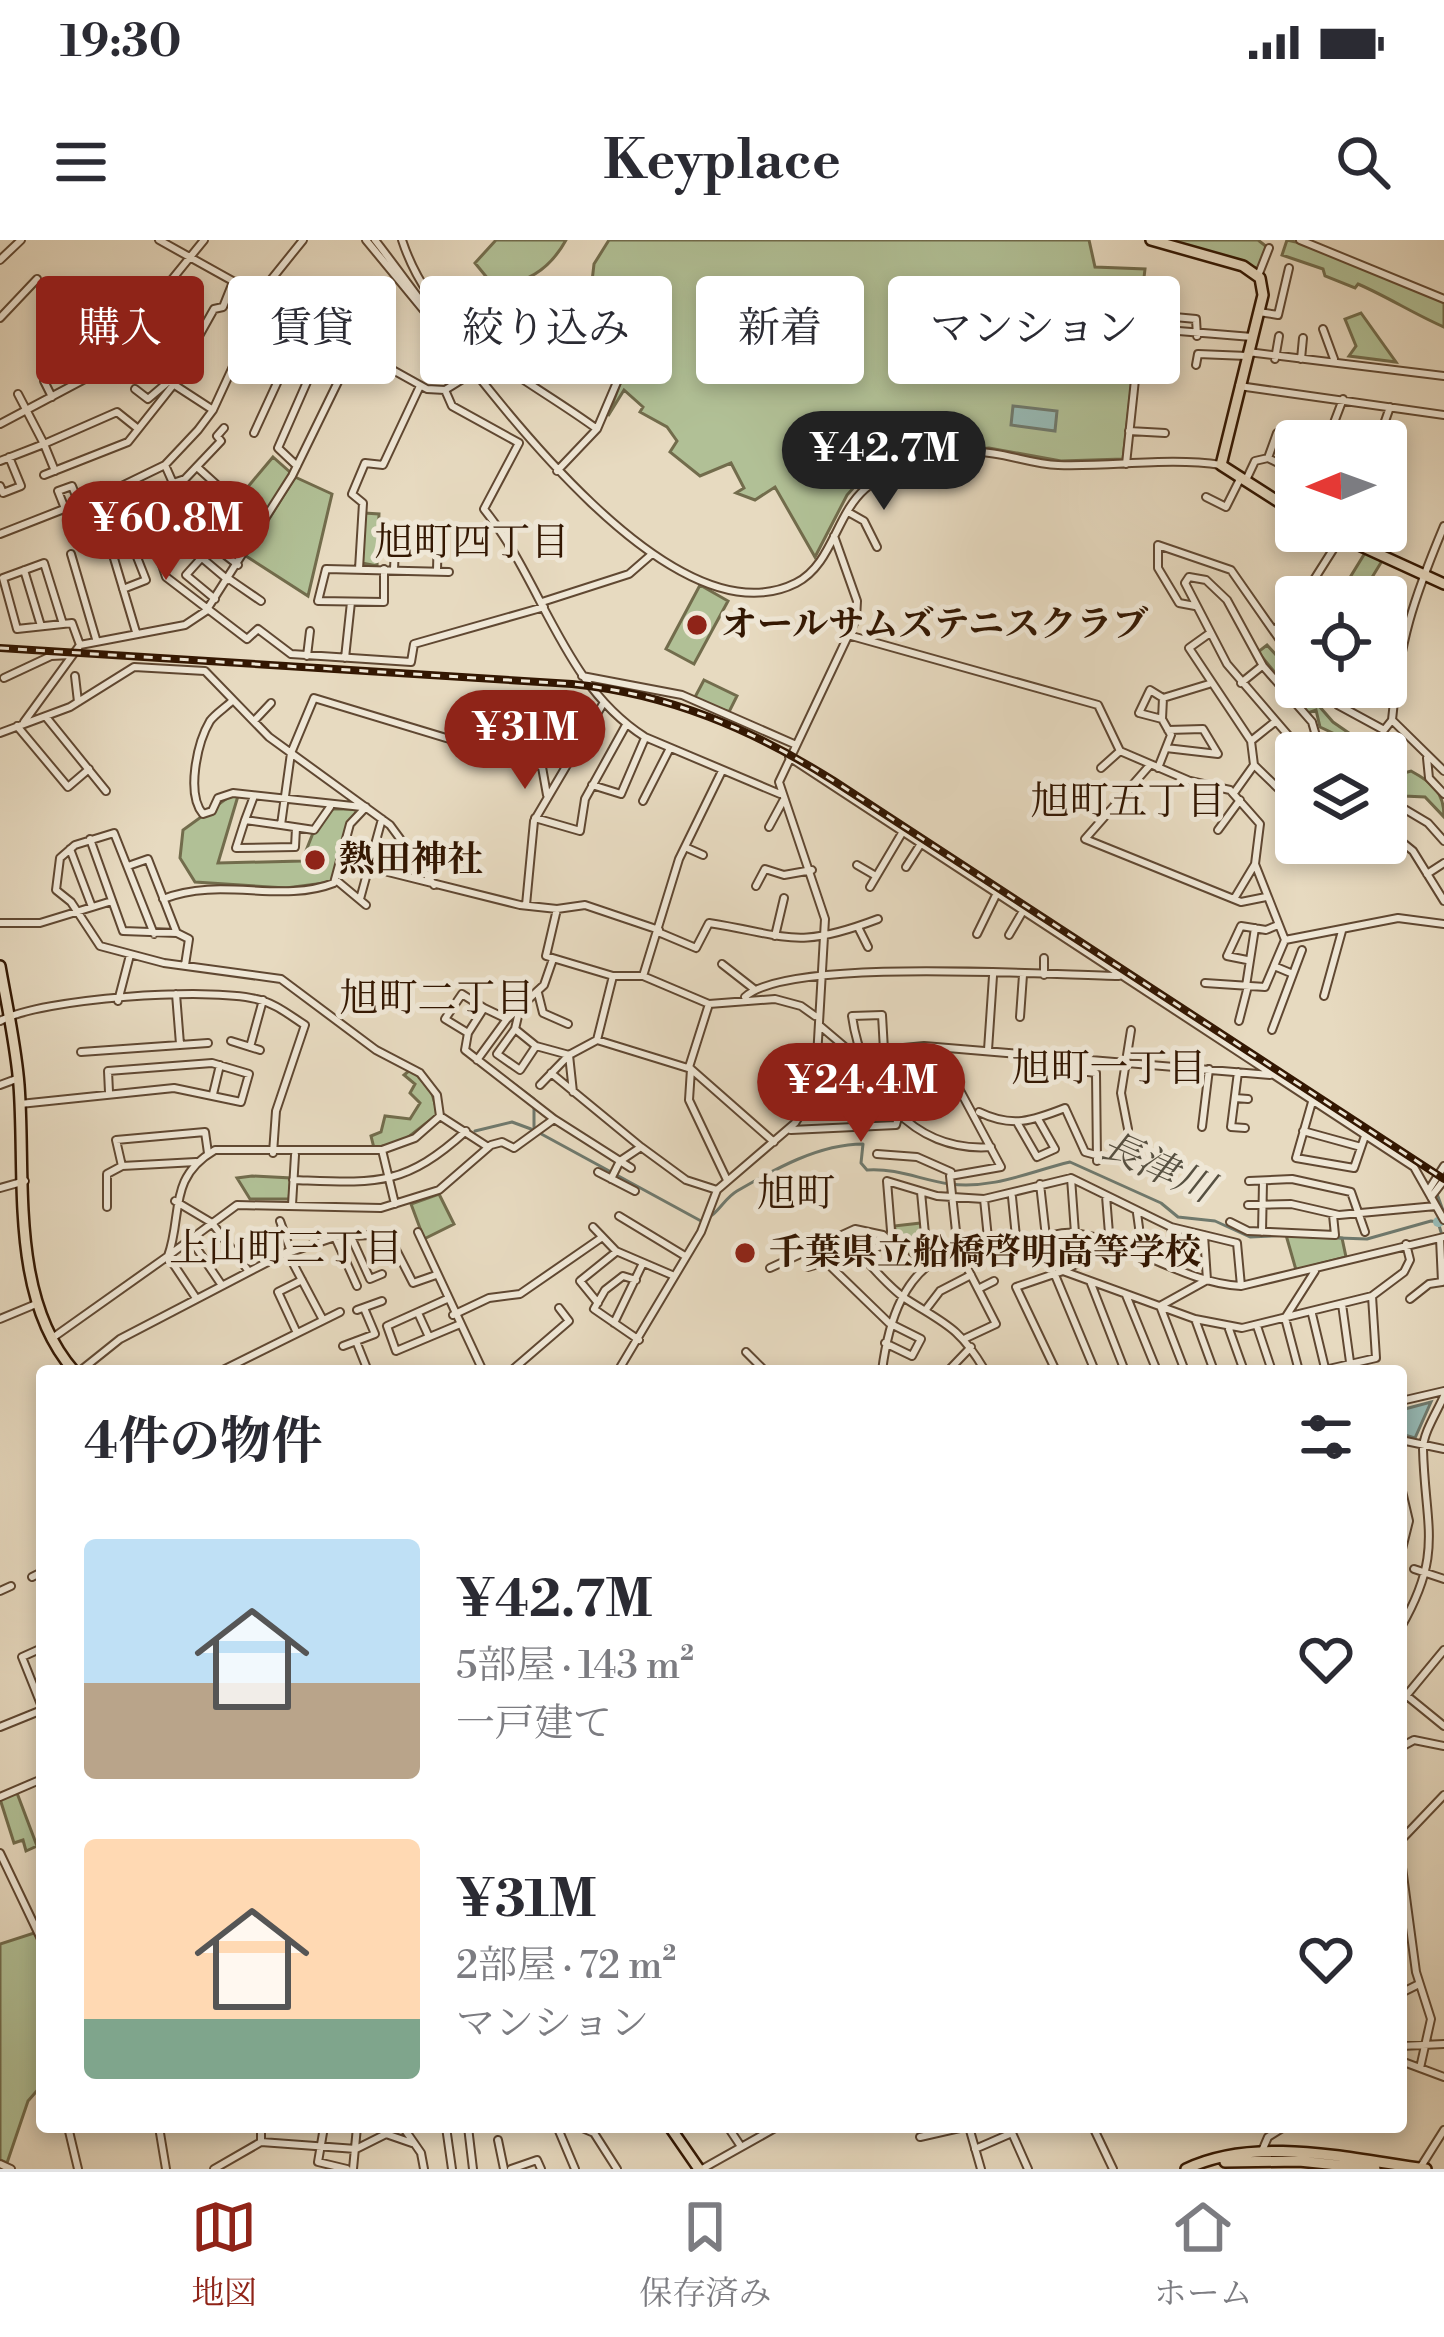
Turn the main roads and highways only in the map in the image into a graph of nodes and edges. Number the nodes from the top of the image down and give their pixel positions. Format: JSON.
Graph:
{"nodes":[{"id":1,"x":1151,"y":240,"type":"edge"},
{"id":2,"x":1275,"y":500,"type":"edge"},
{"id":3,"x":1374,"y":552,"type":"edge"},
{"id":4,"x":1444,"y":584,"type":"edge"},
{"id":5,"x":0,"y":967,"type":"edge"},
{"id":6,"x":2,"y":984,"type":"edge"},
{"id":7,"x":5,"y":1019,"type":"edge"},
{"id":8,"x":72,"y":1365,"type":"edge"},
{"id":9,"x":674,"y":2133,"type":"edge"},
{"id":10,"x":1262,"y":2157,"type":"junction"},
{"id":11,"x":1240,"y":2165,"type":"edge"},
{"id":12,"x":698,"y":2167,"type":"edge"},
{"id":13,"x":1190,"y":2167,"type":"edge"},
{"id":14,"x":677,"y":2169,"type":"edge"},
{"id":15,"x":1375,"y":2169,"type":"edge"},
{"id":16,"x":1423,"y":2169,"type":"edge"}],
"edges":[{"from":1,"to":2,"type":"main road"},
{"from":3,"to":4,"type":"main road"},
{"from":5,"to":6,"type":"main road"},
{"from":6,"to":7,"type":"main road"},
{"from":7,"to":8,"type":"main road"},
{"from":9,"to":12,"type":"main road"},
{"from":10,"to":11,"type":"main road"},
{"from":10,"to":13,"type":"main road"},
{"from":10,"to":15,"type":"main road"},
{"from":10,"to":16,"type":"main road"},
{"from":11,"to":13,"type":"main road"},
{"from":12,"to":14,"type":"main road"}]}
